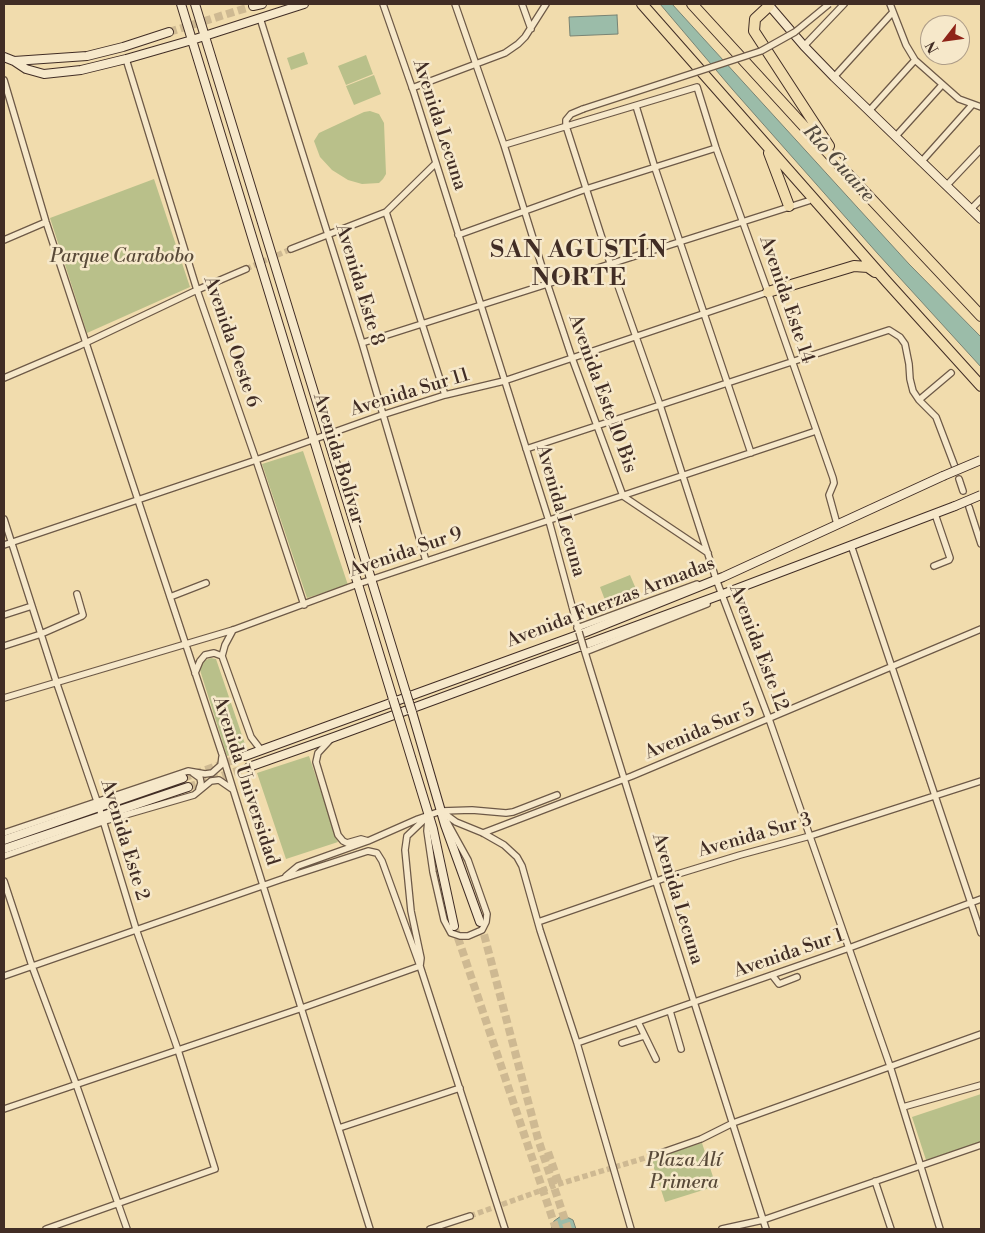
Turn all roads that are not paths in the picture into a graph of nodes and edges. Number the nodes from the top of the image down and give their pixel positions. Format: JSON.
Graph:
{"nodes":[{"id":1,"x":181,"y":4,"type":"edge"},
{"id":2,"x":196,"y":4,"type":"edge"},
{"id":3,"x":262,"y":4,"type":"edge"},
{"id":4,"x":304,"y":4,"type":"edge"},
{"id":5,"x":383,"y":4,"type":"edge"},
{"id":6,"x":455,"y":4,"type":"edge"},
{"id":7,"x":522,"y":4,"type":"edge"},
{"id":8,"x":546,"y":4,"type":"edge"},
{"id":9,"x":642,"y":4,"type":"edge"},
{"id":10,"x":692,"y":4,"type":"edge"},
{"id":11,"x":770,"y":4,"type":"edge"},
{"id":12,"x":828,"y":4,"type":"edge"},
{"id":13,"x":844,"y":4,"type":"edge"},
{"id":14,"x":890,"y":4,"type":"edge"},
{"id":15,"x":253,"y":6,"type":"dead end"},
{"id":16,"x":893,"y":12,"type":"junction"},
{"id":17,"x":260,"y":18,"type":"junction"},
{"id":18,"x":531,"y":29,"type":"junction"},
{"id":19,"x":169,"y":32,"type":"tunnel mouth"},
{"id":20,"x":205,"y":36,"type":"junction"},
{"id":21,"x":192,"y":40,"type":"junction"},
{"id":22,"x":804,"y":46,"type":"junction"},
{"id":23,"x":4,"y":57,"type":"edge"},
{"id":24,"x":126,"y":59,"type":"junction"},
{"id":25,"x":915,"y":60,"type":"junction"},
{"id":26,"x":14,"y":61,"type":"junction"},
{"id":27,"x":475,"y":64,"type":"junction"},
{"id":28,"x":834,"y":77,"type":"junction"},
{"id":29,"x":4,"y":80,"type":"edge"},
{"id":30,"x":942,"y":85,"type":"junction"},
{"id":31,"x":412,"y":88,"type":"junction"},
{"id":32,"x":972,"y":105,"type":"junction"},
{"id":33,"x":636,"y":106,"type":"junction"},
{"id":34,"x":981,"y":107,"type":"edge"},
{"id":35,"x":869,"y":111,"type":"junction"},
{"id":36,"x":566,"y":126,"type":"junction"},
{"id":37,"x":758,"y":135,"type":"junction"},
{"id":38,"x":896,"y":136,"type":"junction"},
{"id":39,"x":504,"y":145,"type":"junction"},
{"id":40,"x":716,"y":148,"type":"junction"},
{"id":41,"x":981,"y":149,"type":"edge"},
{"id":42,"x":922,"y":161,"type":"junction"},
{"id":43,"x":436,"y":163,"type":"junction"},
{"id":44,"x":654,"y":168,"type":"junction"},
{"id":45,"x":844,"y":170,"type":"junction"},
{"id":46,"x":947,"y":185,"type":"junction"},
{"id":47,"x":586,"y":189,"type":"junction"},
{"id":48,"x":981,"y":199,"type":"edge"},
{"id":49,"x":808,"y":200,"type":"dead end"},
{"id":50,"x":789,"y":206,"type":"junction"},
{"id":51,"x":972,"y":209,"type":"junction"},
{"id":52,"x":524,"y":210,"type":"junction"},
{"id":53,"x":386,"y":212,"type":"junction"},
{"id":54,"x":981,"y":219,"type":"edge"},
{"id":55,"x":742,"y":220,"type":"junction"},
{"id":56,"x":46,"y":222,"type":"junction"},
{"id":57,"x":328,"y":235,"type":"junction"},
{"id":58,"x":458,"y":235,"type":"junction"},
{"id":59,"x":4,"y":240,"type":"edge"},
{"id":60,"x":680,"y":241,"type":"junction"},
{"id":61,"x":292,"y":249,"type":"tunnel mouth"},
{"id":62,"x":610,"y":263,"type":"junction"},
{"id":63,"x":246,"y":269,"type":"tunnel mouth"},
{"id":64,"x":887,"y":282,"type":"junction"},
{"id":65,"x":547,"y":283,"type":"junction"},
{"id":66,"x":197,"y":290,"type":"junction"},
{"id":67,"x":768,"y":292,"type":"junction"},
{"id":68,"x":480,"y":305,"type":"junction"},
{"id":69,"x":703,"y":314,"type":"junction"},
{"id":70,"x":981,"y":316,"type":"edge"},
{"id":71,"x":421,"y":324,"type":"junction"},
{"id":72,"x":636,"y":336,"type":"junction"},
{"id":73,"x":86,"y":343,"type":"junction"},
{"id":74,"x":362,"y":343,"type":"junction"},
{"id":75,"x":572,"y":358,"type":"junction"},
{"id":76,"x":792,"y":363,"type":"junction"},
{"id":77,"x":951,"y":373,"type":"dead end"},
{"id":78,"x":4,"y":378,"type":"edge"},
{"id":79,"x":504,"y":380,"type":"junction"},
{"id":80,"x":727,"y":384,"type":"junction"},
{"id":81,"x":981,"y":386,"type":"edge"},
{"id":82,"x":444,"y":395,"type":"junction"},
{"id":83,"x":919,"y":400,"type":"junction"},
{"id":84,"x":660,"y":404,"type":"junction"},
{"id":85,"x":382,"y":415,"type":"junction"},
{"id":86,"x":596,"y":425,"type":"junction"},
{"id":87,"x":816,"y":431,"type":"junction"},
{"id":88,"x":327,"y":435,"type":"junction"},
{"id":89,"x":315,"y":440,"type":"junction"},
{"id":90,"x":526,"y":449,"type":"junction"},
{"id":91,"x":751,"y":453,"type":"junction"},
{"id":92,"x":256,"y":460,"type":"junction"},
{"id":93,"x":981,"y":460,"type":"edge"},
{"id":94,"x":955,"y":467,"type":"dead end"},
{"id":95,"x":682,"y":476,"type":"junction"},
{"id":96,"x":959,"y":479,"type":"dead end"},
{"id":97,"x":963,"y":491,"type":"dead end"},
{"id":98,"x":981,"y":495,"type":"edge"},
{"id":99,"x":623,"y":496,"type":"junction"},
{"id":100,"x":138,"y":500,"type":"junction"},
{"id":101,"x":969,"y":506,"type":"dead end"},
{"id":102,"x":935,"y":514,"type":"junction"},
{"id":103,"x":4,"y":519,"type":"edge"},
{"id":104,"x":549,"y":521,"type":"junction"},
{"id":105,"x":837,"y":524,"type":"junction"},
{"id":106,"x":11,"y":543,"type":"junction"},
{"id":107,"x":981,"y":544,"type":"edge"},
{"id":108,"x":4,"y":545,"type":"edge"},
{"id":109,"x":851,"y":545,"type":"junction"},
{"id":110,"x":709,"y":554,"type":"junction"},
{"id":111,"x":426,"y":561,"type":"junction"},
{"id":112,"x":934,"y":566,"type":"dead end"},
{"id":113,"x":716,"y":579,"type":"junction"},
{"id":114,"x":371,"y":580,"type":"junction"},
{"id":115,"x":206,"y":583,"type":"dead end"},
{"id":116,"x":358,"y":584,"type":"junction"},
{"id":117,"x":77,"y":594,"type":"dead end"},
{"id":118,"x":723,"y":594,"type":"junction"},
{"id":119,"x":170,"y":597,"type":"junction"},
{"id":120,"x":304,"y":605,"type":"junction"},
{"id":121,"x":32,"y":606,"type":"junction"},
{"id":122,"x":4,"y":615,"type":"edge"},
{"id":123,"x":981,"y":629,"type":"edge"},
{"id":124,"x":233,"y":630,"type":"junction"},
{"id":125,"x":578,"y":630,"type":"junction"},
{"id":126,"x":40,"y":634,"type":"junction"},
{"id":127,"x":185,"y":645,"type":"junction"},
{"id":128,"x":4,"y":646,"type":"edge"},
{"id":129,"x":585,"y":650,"type":"junction"},
{"id":130,"x":222,"y":656,"type":"junction"},
{"id":131,"x":892,"y":666,"type":"junction"},
{"id":132,"x":195,"y":673,"type":"junction"},
{"id":133,"x":57,"y":684,"type":"junction"},
{"id":134,"x":4,"y":698,"type":"edge"},
{"id":135,"x":769,"y":719,"type":"junction"},
{"id":136,"x":334,"y":737,"type":"junction"},
{"id":137,"x":221,"y":750,"type":"junction"},
{"id":138,"x":261,"y":750,"type":"junction"},
{"id":139,"x":245,"y":756,"type":"tunnel mouth"},
{"id":140,"x":249,"y":767,"type":"tunnel mouth"},
{"id":141,"x":185,"y":774,"type":"junction"},
{"id":142,"x":625,"y":779,"type":"junction"},
{"id":143,"x":981,"y":781,"type":"edge"},
{"id":144,"x":188,"y":787,"type":"tunnel mouth"},
{"id":145,"x":233,"y":791,"type":"junction"},
{"id":146,"x":194,"y":794,"type":"junction"},
{"id":147,"x":557,"y":795,"type":"dead end"},
{"id":148,"x":936,"y":796,"type":"junction"},
{"id":149,"x":98,"y":804,"type":"junction"},
{"id":150,"x":83,"y":810,"type":"junction"},
{"id":151,"x":441,"y":811,"type":"junction"},
{"id":152,"x":429,"y":815,"type":"junction"},
{"id":153,"x":103,"y":819,"type":"junction"},
{"id":154,"x":88,"y":824,"type":"junction"},
{"id":155,"x":4,"y":833,"type":"edge"},
{"id":156,"x":483,"y":833,"type":"junction"},
{"id":157,"x":810,"y":836,"type":"junction"},
{"id":158,"x":4,"y":840,"type":"edge"},
{"id":159,"x":368,"y":841,"type":"junction"},
{"id":160,"x":4,"y":849,"type":"edge"},
{"id":161,"x":4,"y":856,"type":"edge"},
{"id":162,"x":282,"y":879,"type":"junction"},
{"id":163,"x":4,"y":881,"type":"edge"},
{"id":164,"x":656,"y":882,"type":"junction"},
{"id":165,"x":262,"y":885,"type":"junction"},
{"id":166,"x":981,"y":898,"type":"edge"},
{"id":167,"x":972,"y":902,"type":"junction"},
{"id":168,"x":480,"y":922,"type":"tunnel mouth"},
{"id":169,"x":538,"y":922,"type":"junction"},
{"id":170,"x":454,"y":926,"type":"tunnel mouth"},
{"id":171,"x":136,"y":929,"type":"junction"},
{"id":172,"x":981,"y":933,"type":"edge"},
{"id":173,"x":850,"y":948,"type":"junction"},
{"id":174,"x":32,"y":966,"type":"junction"},
{"id":175,"x":420,"y":966,"type":"junction"},
{"id":176,"x":4,"y":976,"type":"edge"},
{"id":177,"x":772,"y":976,"type":"junction"},
{"id":178,"x":797,"y":977,"type":"dead end"},
{"id":179,"x":694,"y":1002,"type":"junction"},
{"id":180,"x":302,"y":1008,"type":"junction"},
{"id":181,"x":670,"y":1011,"type":"junction"},
{"id":182,"x":638,"y":1022,"type":"junction"},
{"id":183,"x":981,"y":1034,"type":"edge"},
{"id":184,"x":644,"y":1036,"type":"junction"},
{"id":185,"x":577,"y":1043,"type":"junction"},
{"id":186,"x":622,"y":1043,"type":"dead end"},
{"id":187,"x":681,"y":1049,"type":"dead end"},
{"id":188,"x":178,"y":1050,"type":"junction"},
{"id":189,"x":656,"y":1059,"type":"dead end"},
{"id":190,"x":890,"y":1066,"type":"junction"},
{"id":191,"x":76,"y":1084,"type":"junction"},
{"id":192,"x":981,"y":1085,"type":"edge"},
{"id":193,"x":460,"y":1088,"type":"junction"},
{"id":194,"x":903,"y":1107,"type":"junction"},
{"id":195,"x":4,"y":1109,"type":"edge"},
{"id":196,"x":733,"y":1123,"type":"junction"},
{"id":197,"x":339,"y":1128,"type":"junction"},
{"id":198,"x":981,"y":1145,"type":"edge"},
{"id":199,"x":658,"y":1154,"type":"tunnel mouth"},
{"id":200,"x":922,"y":1165,"type":"junction"},
{"id":201,"x":875,"y":1181,"type":"junction"},
{"id":202,"x":118,"y":1205,"type":"junction"},
{"id":203,"x":470,"y":1216,"type":"tunnel mouth"},
{"id":204,"x":763,"y":1220,"type":"junction"},
{"id":205,"x":46,"y":1229,"type":"edge"},
{"id":206,"x":127,"y":1229,"type":"edge"},
{"id":207,"x":370,"y":1229,"type":"edge"},
{"id":208,"x":430,"y":1229,"type":"edge"},
{"id":209,"x":505,"y":1229,"type":"edge"},
{"id":210,"x":630,"y":1229,"type":"edge"},
{"id":211,"x":722,"y":1229,"type":"edge"},
{"id":212,"x":766,"y":1229,"type":"edge"},
{"id":213,"x":891,"y":1229,"type":"edge"},
{"id":214,"x":940,"y":1229,"type":"edge"}],
"edges":[{"from":1,"to":21,"type":"main road","name":"Avenida Bolívar"},
{"from":2,"to":20,"type":"main road","name":"Avenida Bolívar"},
{"from":3,"to":15,"type":"main road"},
{"from":4,"to":17,"type":"main road"},
{"from":5,"to":31,"type":"street","name":"Avenida Lecuna"},
{"from":6,"to":27,"type":"street","name":"Avenida Este 10 Bis"},
{"from":7,"to":18,"type":"street"},
{"from":8,"to":18,"type":"street"},
{"from":9,"to":37,"type":"highway"},
{"from":10,"to":45,"type":"highway"},
{"from":11,"to":22,"type":"main road"},
{"from":11,"to":45,"type":"highway"},
{"from":12,"to":36,"type":"street","bridge":true},
{"from":13,"to":22,"type":"street"},
{"from":14,"to":16,"type":"street"},
{"from":16,"to":25,"type":"street"},
{"from":16,"to":28,"type":"street"},
{"from":17,"to":20,"type":"main road"},
{"from":17,"to":57,"type":"street","name":"Avenida Este 8"},
{"from":18,"to":27,"type":"street"},
{"from":19,"to":26,"type":"main road"},
{"from":20,"to":21,"type":"main road"},
{"from":20,"to":88,"type":"main road","name":"Avenida Bolívar"},
{"from":21,"to":24,"type":"main road"},
{"from":21,"to":89,"type":"main road","name":"Avenida Bolívar"},
{"from":22,"to":28,"type":"main road"},
{"from":23,"to":26,"type":"main road"},
{"from":24,"to":26,"type":"main road"},
{"from":24,"to":66,"type":"street","name":"Avenida Oeste 6"},
{"from":25,"to":30,"type":"street"},
{"from":25,"to":35,"type":"street"},
{"from":27,"to":31,"type":"street"},
{"from":27,"to":39,"type":"street","name":"Avenida Este 10 Bis"},
{"from":28,"to":35,"type":"main road"},
{"from":29,"to":56,"type":"street","name":"Avenida Universidad"},
{"from":30,"to":32,"type":"street"},
{"from":30,"to":38,"type":"street"},
{"from":31,"to":43,"type":"street","name":"Avenida Lecuna"},
{"from":32,"to":34,"type":"street"},
{"from":32,"to":42,"type":"street"},
{"from":33,"to":36,"type":"street"},
{"from":33,"to":40,"type":"street","name":"Avenida Este 14"},
{"from":33,"to":44,"type":"street"},
{"from":35,"to":38,"type":"main road"},
{"from":36,"to":39,"type":"street"},
{"from":36,"to":47,"type":"street","name":"Avenida Este 12"},
{"from":37,"to":50,"type":"highway"},
{"from":37,"to":64,"type":"highway"},
{"from":38,"to":42,"type":"main road"},
{"from":39,"to":52,"type":"street","name":"Avenida Este 10 Bis"},
{"from":40,"to":44,"type":"street"},
{"from":40,"to":55,"type":"street","name":"Avenida Este 14"},
{"from":41,"to":46,"type":"street"},
{"from":42,"to":46,"type":"main road"},
{"from":43,"to":53,"type":"street"},
{"from":43,"to":58,"type":"street","name":"Avenida Lecuna"},
{"from":44,"to":47,"type":"street"},
{"from":44,"to":60,"type":"street"},
{"from":45,"to":70,"type":"highway"},
{"from":46,"to":51,"type":"main road"},
{"from":47,"to":52,"type":"street"},
{"from":47,"to":62,"type":"street","name":"Avenida Este 12"},
{"from":48,"to":51,"type":"street"},
{"from":49,"to":50,"type":"street"},
{"from":50,"to":55,"type":"street"},
{"from":51,"to":54,"type":"main road"},
{"from":52,"to":58,"type":"street"},
{"from":52,"to":65,"type":"street","name":"Avenida Este 10 Bis"},
{"from":53,"to":57,"type":"street"},
{"from":53,"to":71,"type":"street"},
{"from":55,"to":60,"type":"street"},
{"from":55,"to":67,"type":"street","name":"Avenida Este 14"},
{"from":56,"to":59,"type":"street"},
{"from":56,"to":73,"type":"street","name":"Avenida Universidad"},
{"from":57,"to":61,"type":"street"},
{"from":57,"to":74,"type":"street","name":"Avenida Este 8"},
{"from":58,"to":68,"type":"street","name":"Avenida Lecuna"},
{"from":60,"to":62,"type":"street"},
{"from":60,"to":69,"type":"street"},
{"from":62,"to":65,"type":"street"},
{"from":62,"to":72,"type":"street","name":"Avenida Este 12"},
{"from":63,"to":66,"type":"street"},
{"from":64,"to":67,"type":"highway"},
{"from":64,"to":81,"type":"highway"},
{"from":65,"to":68,"type":"street"},
{"from":65,"to":75,"type":"street","name":"Avenida Este 10 Bis"},
{"from":66,"to":73,"type":"street"},
{"from":66,"to":92,"type":"street","name":"Avenida Oeste 6"},
{"from":67,"to":69,"type":"street","name":"Avenida Sur 11"},
{"from":67,"to":76,"type":"street","name":"Avenida Este 14"},
{"from":68,"to":71,"type":"street"},
{"from":68,"to":79,"type":"street","name":"Avenida Lecuna"},
{"from":69,"to":72,"type":"street","name":"Avenida Sur 11"},
{"from":69,"to":80,"type":"street"},
{"from":71,"to":74,"type":"street"},
{"from":71,"to":82,"type":"street"},
{"from":72,"to":75,"type":"street","name":"Avenida Sur 11"},
{"from":72,"to":84,"type":"street","name":"Avenida Este 12"},
{"from":73,"to":78,"type":"street"},
{"from":73,"to":100,"type":"street","name":"Avenida Universidad"},
{"from":74,"to":85,"type":"street","name":"Avenida Este 8"},
{"from":75,"to":79,"type":"street","name":"Avenida Sur 11"},
{"from":75,"to":86,"type":"street","name":"Avenida Este 10 Bis"},
{"from":76,"to":80,"type":"street"},
{"from":76,"to":83,"type":"street"},
{"from":76,"to":87,"type":"street","name":"Avenida Este 14"},
{"from":77,"to":83,"type":"street"},
{"from":79,"to":82,"type":"street","name":"Avenida Sur 11"},
{"from":79,"to":90,"type":"street","name":"Avenida Lecuna"},
{"from":80,"to":84,"type":"street"},
{"from":80,"to":91,"type":"street"},
{"from":82,"to":85,"type":"street","name":"Avenida Sur 11"},
{"from":83,"to":94,"type":"street"},
{"from":84,"to":86,"type":"street"},
{"from":84,"to":95,"type":"street","name":"Avenida Este 12"},
{"from":85,"to":88,"type":"street","name":"Avenida Sur 11"},
{"from":85,"to":111,"type":"street","name":"Avenida Este 8"},
{"from":86,"to":90,"type":"street"},
{"from":86,"to":99,"type":"street","name":"Avenida Este 10 Bis"},
{"from":87,"to":91,"type":"street","name":"Avenida Sur 9"},
{"from":87,"to":105,"type":"street","name":"Avenida Este 14"},
{"from":88,"to":89,"type":"street","name":"Avenida Sur 11"},
{"from":88,"to":114,"type":"main road","name":"Avenida Bolívar"},
{"from":89,"to":92,"type":"street","name":"Avenida Sur 11"},
{"from":89,"to":116,"type":"main road","name":"Avenida Bolívar"},
{"from":90,"to":104,"type":"street","name":"Avenida Lecuna"},
{"from":91,"to":95,"type":"street","name":"Avenida Sur 9"},
{"from":92,"to":100,"type":"street","name":"Avenida Sur 11"},
{"from":92,"to":120,"type":"street","name":"Avenida Oeste 6"},
{"from":93,"to":105,"type":"main road","name":"Avenida Fuerzas Armadas","bridge":true},
{"from":95,"to":99,"type":"street","name":"Avenida Sur 9"},
{"from":95,"to":110,"type":"street","name":"Avenida Este 12"},
{"from":96,"to":97,"type":"street"},
{"from":98,"to":102,"type":"main road","name":"Avenida Fuerzas Armadas","bridge":true},
{"from":99,"to":104,"type":"street","name":"Avenida Sur 9"},
{"from":99,"to":110,"type":"street","name":"Avenida Este 10 Bis"},
{"from":100,"to":106,"type":"street","name":"Avenida Sur 11"},
{"from":100,"to":119,"type":"street","name":"Avenida Universidad"},
{"from":101,"to":107,"type":"street"},
{"from":102,"to":109,"type":"main road","name":"Avenida Fuerzas Armadas"},
{"from":102,"to":112,"type":"street"},
{"from":103,"to":106,"type":"street","name":"Avenida Este 2"},
{"from":104,"to":111,"type":"street","name":"Avenida Sur 9"},
{"from":104,"to":125,"type":"street","name":"Avenida Lecuna"},
{"from":105,"to":113,"type":"main road","name":"Avenida Fuerzas Armadas"},
{"from":106,"to":108,"type":"street","name":"Avenida Sur 11"},
{"from":106,"to":121,"type":"street","name":"Avenida Este 2"},
{"from":109,"to":118,"type":"main road","name":"Avenida Fuerzas Armadas"},
{"from":109,"to":131,"type":"street"},
{"from":110,"to":113,"type":"street","name":"Avenida Este 12"},
{"from":111,"to":114,"type":"street","name":"Avenida Sur 9"},
{"from":113,"to":118,"type":"street","name":"Avenida Este 12"},
{"from":113,"to":125,"type":"street"},
{"from":113,"to":138,"type":"main road","name":"Avenida Fuerzas Armadas"},
{"from":114,"to":116,"type":"street","name":"Avenida Sur 9"},
{"from":114,"to":151,"type":"main road","name":"Avenida Bolívar","bridge":true},
{"from":115,"to":119,"type":"street"},
{"from":116,"to":120,"type":"street","name":"Avenida Sur 9"},
{"from":116,"to":152,"type":"main road","name":"Avenida Bolívar","bridge":true},
{"from":117,"to":126,"type":"street"},
{"from":118,"to":129,"type":"street"},
{"from":118,"to":135,"type":"street","name":"Avenida Este 12"},
{"from":118,"to":136,"type":"main road","name":"Avenida Fuerzas Armadas"},
{"from":119,"to":127,"type":"street","name":"Avenida Universidad"},
{"from":120,"to":124,"type":"street","name":"Avenida Sur 9"},
{"from":121,"to":122,"type":"street"},
{"from":121,"to":126,"type":"street","name":"Avenida Este 2"},
{"from":123,"to":131,"type":"street","name":"Avenida Sur 5"},
{"from":124,"to":127,"type":"street","name":"Avenida Sur 9"},
{"from":124,"to":130,"type":"street"},
{"from":125,"to":129,"type":"street","name":"Avenida Lecuna","bridge":true},
{"from":126,"to":128,"type":"street"},
{"from":126,"to":133,"type":"street","name":"Avenida Este 2"},
{"from":127,"to":132,"type":"street","name":"Avenida Universidad"},
{"from":127,"to":133,"type":"street","name":"Avenida Sur 9"},
{"from":129,"to":142,"type":"street","name":"Avenida Lecuna"},
{"from":130,"to":132,"type":"street"},
{"from":130,"to":138,"type":"street"},
{"from":131,"to":135,"type":"street","name":"Avenida Sur 5"},
{"from":131,"to":148,"type":"street"},
{"from":132,"to":137,"type":"street","name":"Avenida Universidad"},
{"from":133,"to":134,"type":"street","name":"Avenida Sur 9"},
{"from":133,"to":149,"type":"street","name":"Avenida Este 2"},
{"from":135,"to":142,"type":"street","name":"Avenida Sur 5"},
{"from":135,"to":157,"type":"street","name":"Avenida Este 12"},
{"from":136,"to":140,"type":"main road","name":"Avenida Fuerzas Armadas"},
{"from":136,"to":159,"type":"street"},
{"from":137,"to":141,"type":"street"},
{"from":137,"to":145,"type":"street","name":"Avenida Universidad"},
{"from":138,"to":139,"type":"main road","name":"Avenida Fuerzas Armadas"},
{"from":141,"to":146,"type":"street"},
{"from":141,"to":149,"type":"main road"},
{"from":141,"to":149,"type":"street"},
{"from":142,"to":156,"type":"street","name":"Avenida Sur 5"},
{"from":142,"to":164,"type":"street","name":"Avenida Lecuna"},
{"from":143,"to":148,"type":"street","name":"Avenida Sur 3"},
{"from":144,"to":153,"type":"main road"},
{"from":145,"to":146,"type":"street"},
{"from":145,"to":165,"type":"street","name":"Avenida Universidad"},
{"from":146,"to":153,"type":"street"},
{"from":147,"to":151,"type":"street"},
{"from":148,"to":157,"type":"street","name":"Avenida Sur 3"},
{"from":148,"to":167,"type":"street"},
{"from":149,"to":150,"type":"main road"},
{"from":149,"to":153,"type":"street","name":"Avenida Este 2"},
{"from":150,"to":155,"type":"street"},
{"from":150,"to":158,"type":"main road"},
{"from":151,"to":152,"type":"street"},
{"from":151,"to":152,"type":"street"},
{"from":151,"to":156,"type":"street"},
{"from":151,"to":168,"type":"main road","name":"Avenida Bolívar"},
{"from":152,"to":159,"type":"street"},
{"from":152,"to":170,"type":"main road","name":"Avenida Bolívar"},
{"from":152,"to":175,"type":"street"},
{"from":153,"to":154,"type":"main road"},
{"from":153,"to":171,"type":"street","name":"Avenida Este 2"},
{"from":154,"to":160,"type":"main road"},
{"from":154,"to":161,"type":"street"},
{"from":156,"to":169,"type":"street"},
{"from":157,"to":164,"type":"street","name":"Avenida Sur 3"},
{"from":157,"to":173,"type":"street","name":"Avenida Este 12"},
{"from":159,"to":162,"type":"street"},
{"from":162,"to":165,"type":"street"},
{"from":162,"to":175,"type":"street"},
{"from":163,"to":174,"type":"street"},
{"from":164,"to":169,"type":"street","name":"Avenida Sur 3"},
{"from":164,"to":179,"type":"street","name":"Avenida Lecuna"},
{"from":165,"to":171,"type":"street"},
{"from":165,"to":180,"type":"street","name":"Avenida Universidad"},
{"from":166,"to":167,"type":"street","name":"Avenida Sur 1"},
{"from":167,"to":172,"type":"street"},
{"from":167,"to":173,"type":"street","name":"Avenida Sur 1"},
{"from":169,"to":185,"type":"street"},
{"from":171,"to":174,"type":"street"},
{"from":171,"to":188,"type":"street","name":"Avenida Este 2"},
{"from":173,"to":177,"type":"street","name":"Avenida Sur 1"},
{"from":173,"to":190,"type":"street","name":"Avenida Este 12"},
{"from":174,"to":176,"type":"street"},
{"from":174,"to":191,"type":"street"},
{"from":175,"to":180,"type":"street"},
{"from":175,"to":193,"type":"street"},
{"from":177,"to":178,"type":"street"},
{"from":177,"to":179,"type":"street","name":"Avenida Sur 1"},
{"from":179,"to":181,"type":"street","name":"Avenida Sur 1"},
{"from":179,"to":196,"type":"street","name":"Avenida Lecuna"},
{"from":180,"to":188,"type":"street"},
{"from":180,"to":197,"type":"street","name":"Avenida Universidad"},
{"from":181,"to":182,"type":"street","name":"Avenida Sur 1"},
{"from":181,"to":187,"type":"street"},
{"from":182,"to":184,"type":"street"},
{"from":182,"to":185,"type":"street","name":"Avenida Sur 1"},
{"from":183,"to":190,"type":"street"},
{"from":184,"to":186,"type":"street"},
{"from":184,"to":189,"type":"street"},
{"from":185,"to":210,"type":"street"},
{"from":188,"to":191,"type":"street"},
{"from":188,"to":202,"type":"street","name":"Avenida Este 2"},
{"from":190,"to":194,"type":"street","name":"Avenida Este 12"},
{"from":190,"to":196,"type":"street"},
{"from":191,"to":195,"type":"street"},
{"from":191,"to":202,"type":"street"},
{"from":192,"to":194,"type":"street"},
{"from":193,"to":197,"type":"street"},
{"from":193,"to":209,"type":"street"},
{"from":194,"to":200,"type":"street","name":"Avenida Este 12"},
{"from":196,"to":199,"type":"street"},
{"from":196,"to":204,"type":"street","name":"Avenida Lecuna"},
{"from":197,"to":207,"type":"street","name":"Avenida Universidad"},
{"from":198,"to":200,"type":"street"},
{"from":200,"to":201,"type":"street"},
{"from":200,"to":214,"type":"street","name":"Avenida Este 12"},
{"from":201,"to":204,"type":"street"},
{"from":201,"to":213,"type":"street"},
{"from":202,"to":205,"type":"street"},
{"from":202,"to":206,"type":"street"},
{"from":203,"to":208,"type":"street"},
{"from":204,"to":211,"type":"street"},
{"from":204,"to":212,"type":"street","name":"Avenida Lecuna"}]}
